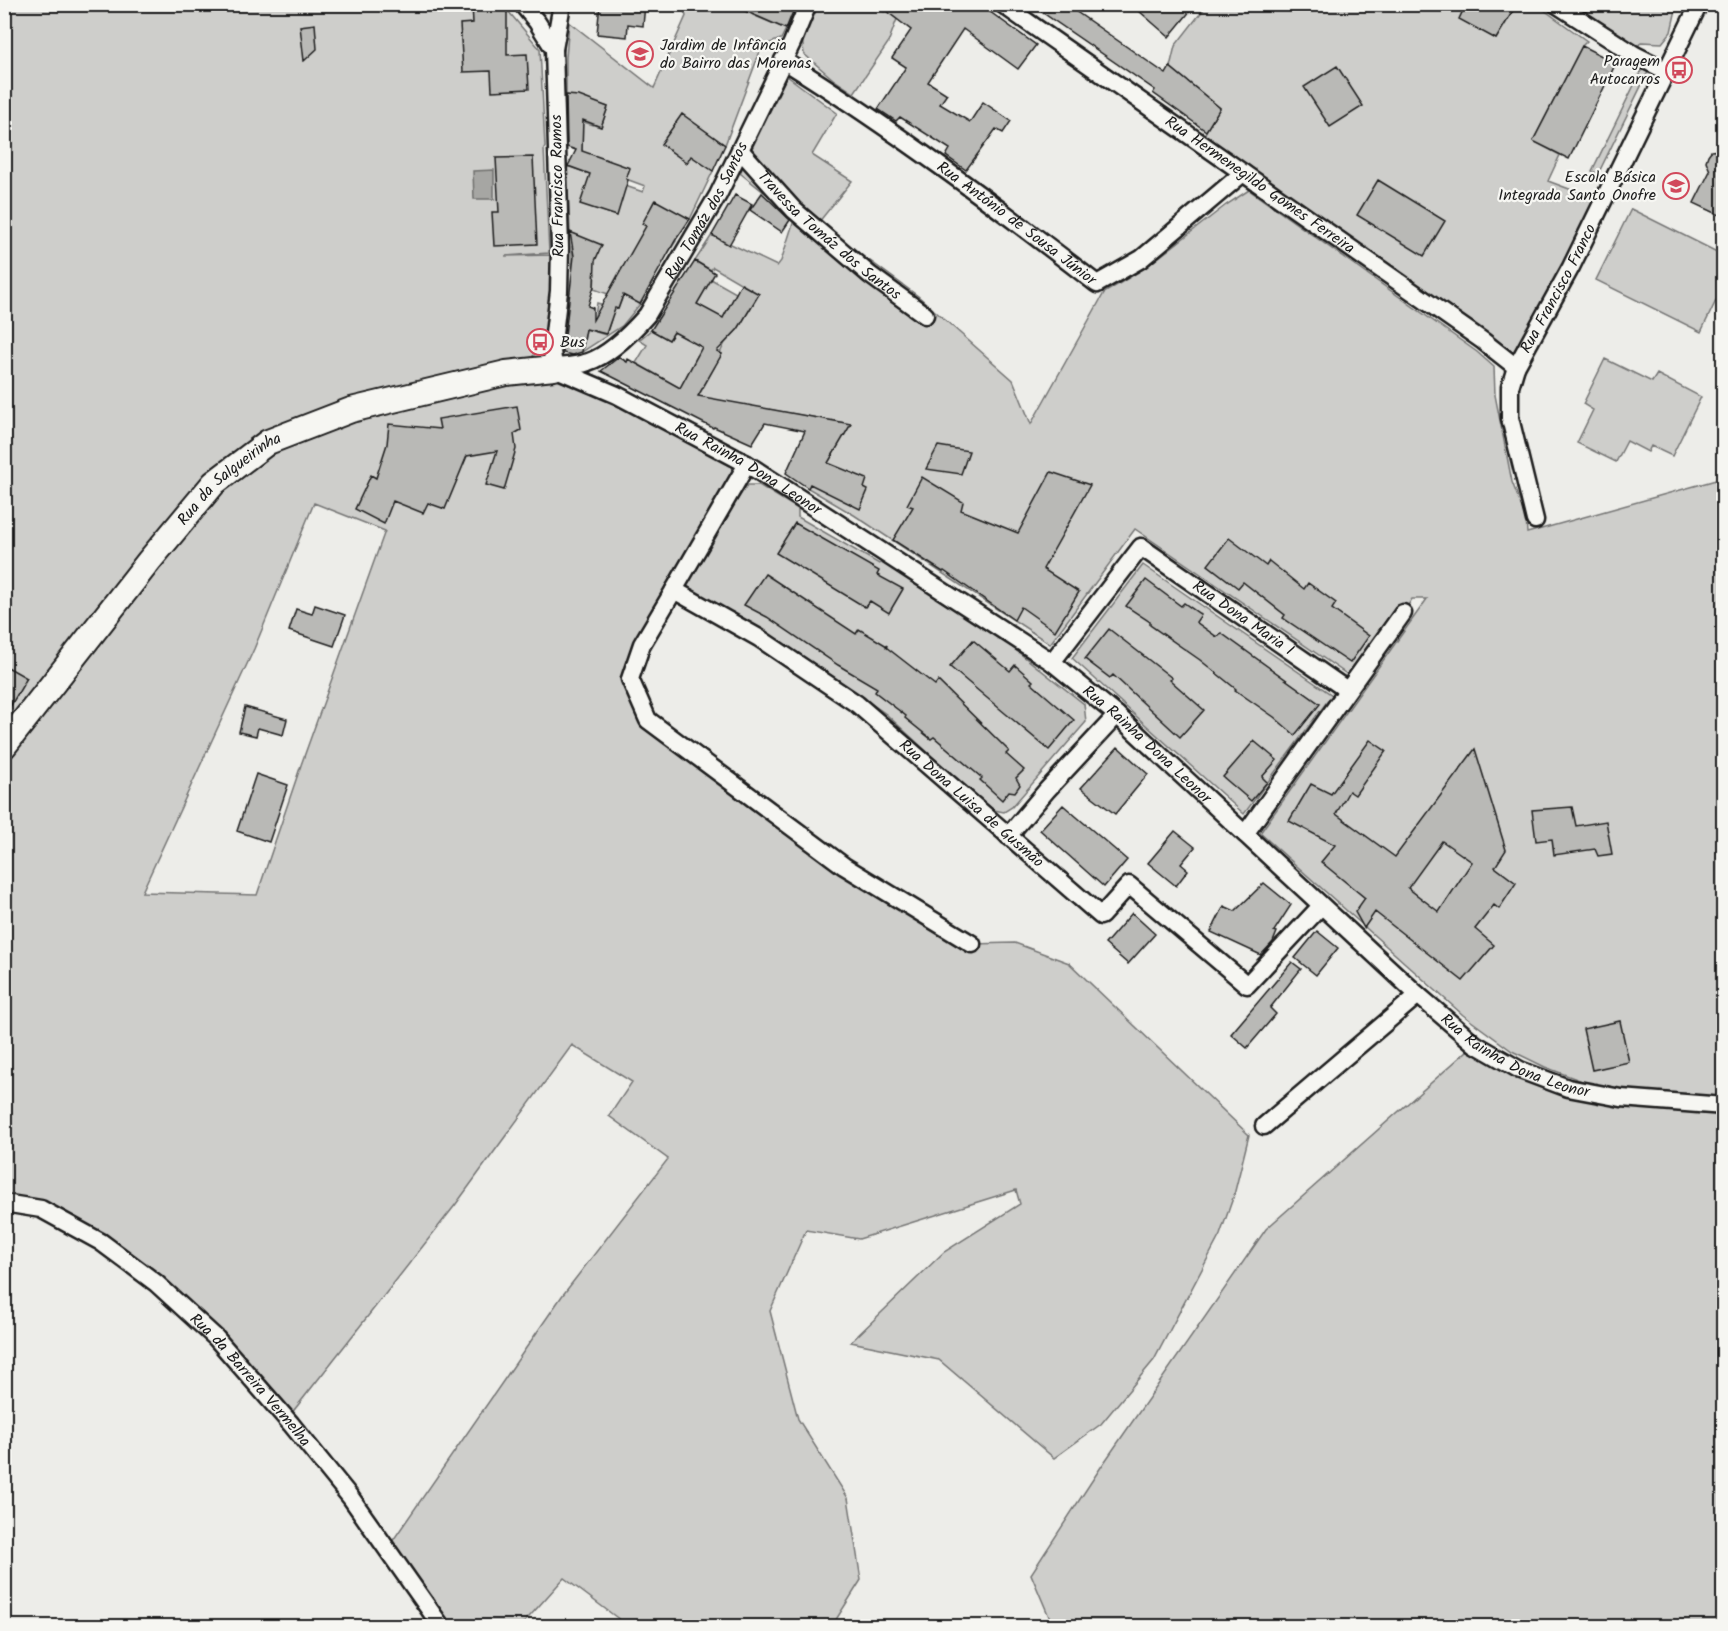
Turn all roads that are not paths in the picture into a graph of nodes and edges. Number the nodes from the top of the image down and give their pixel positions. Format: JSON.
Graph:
{"nodes":[{"id":1,"x":522,"y":4,"type":"edge"},
{"id":2,"x":562,"y":4,"type":"edge"},
{"id":3,"x":808,"y":4,"type":"edge"},
{"id":4,"x":1002,"y":4,"type":"edge"},
{"id":5,"x":1556,"y":4,"type":"edge"},
{"id":6,"x":1699,"y":4,"type":"edge"},
{"id":7,"x":554,"y":49,"type":"junction"},
{"id":8,"x":783,"y":60,"type":"junction"},
{"id":9,"x":1667,"y":71,"type":"junction"},
{"id":10,"x":741,"y":150,"type":"junction"},
{"id":11,"x":1243,"y":173,"type":"junction"},
{"id":12,"x":925,"y":315,"type":"dead end"},
{"id":13,"x":1516,"y":367,"type":"junction"},
{"id":14,"x":554,"y":368,"type":"junction"},
{"id":15,"x":747,"y":464,"type":"junction"},
{"id":16,"x":1535,"y":520,"type":"dead end"},
{"id":17,"x":674,"y":590,"type":"junction"},
{"id":18,"x":1403,"y":613,"type":"dead end"},
{"id":19,"x":1052,"y":662,"type":"junction"},
{"id":20,"x":1347,"y":690,"type":"junction"},
{"id":21,"x":1118,"y":716,"type":"junction"},
{"id":22,"x":4,"y":746,"type":"edge"},
{"id":23,"x":1245,"y":834,"type":"junction"},
{"id":24,"x":1008,"y":836,"type":"junction"},
{"id":25,"x":1322,"y":906,"type":"junction"},
{"id":26,"x":972,"y":944,"type":"dead end"},
{"id":27,"x":1418,"y":995,"type":"junction"},
{"id":28,"x":1724,"y":1106,"type":"edge"},
{"id":29,"x":1264,"y":1126,"type":"dead end"},
{"id":30,"x":4,"y":1203,"type":"edge"},
{"id":31,"x":441,"y":1626,"type":"edge"}],
"edges":[{"from":1,"to":7,"type":"street"},
{"from":2,"to":7,"type":"street","name":"Rua Francisco Ramos"},
{"from":3,"to":8,"type":"street","name":"Rua Tomáz dos Santos"},
{"from":4,"to":11,"type":"street","name":"Rua Hermenegildo Gomes Ferreira"},
{"from":5,"to":9,"type":"street"},
{"from":6,"to":9,"type":"street","name":"Rua Francisco Franco"},
{"from":7,"to":14,"type":"street","name":"Rua Francisco Ramos"},
{"from":8,"to":10,"type":"street","name":"Rua Tomáz dos Santos"},
{"from":8,"to":11,"type":"street","name":"Rua António de Sousa Júnior"},
{"from":9,"to":13,"type":"street","name":"Rua Francisco Franco"},
{"from":10,"to":12,"type":"street","name":"Travessa Tomáz dos Santos"},
{"from":10,"to":14,"type":"street","name":"Rua Tomáz dos Santos"},
{"from":11,"to":13,"type":"street","name":"Rua Hermenegildo Gomes Ferreira"},
{"from":13,"to":16,"type":"street","name":"Rua Francisco Franco"},
{"from":14,"to":15,"type":"street","name":"Rua Rainha Dona Leonor"},
{"from":14,"to":22,"type":"street","name":"Rua da Salgueirinha"},
{"from":15,"to":17,"type":"street"},
{"from":15,"to":19,"type":"street","name":"Rua Rainha Dona Leonor"},
{"from":17,"to":24,"type":"street","name":"Rua Dona Luisa de Gusmão"},
{"from":17,"to":26,"type":"street"},
{"from":18,"to":20,"type":"street"},
{"from":19,"to":20,"type":"street","name":"Rua Dona Maria I"},
{"from":19,"to":21,"type":"street","name":"Rua Rainha Dona Leonor"},
{"from":20,"to":23,"type":"street"},
{"from":21,"to":23,"type":"street","name":"Rua Rainha Dona Leonor"},
{"from":21,"to":24,"type":"street"},
{"from":23,"to":25,"type":"street","name":"Rua Rainha Dona Leonor"},
{"from":24,"to":25,"type":"street","name":"Rua Dona Luisa de Gusmão"},
{"from":25,"to":27,"type":"street","name":"Rua Rainha Dona Leonor"},
{"from":27,"to":28,"type":"street","name":"Rua Rainha Dona Leonor"},
{"from":27,"to":29,"type":"street"},
{"from":30,"to":31,"type":"street","name":"Rua da Barreira Vermelha"}]}
